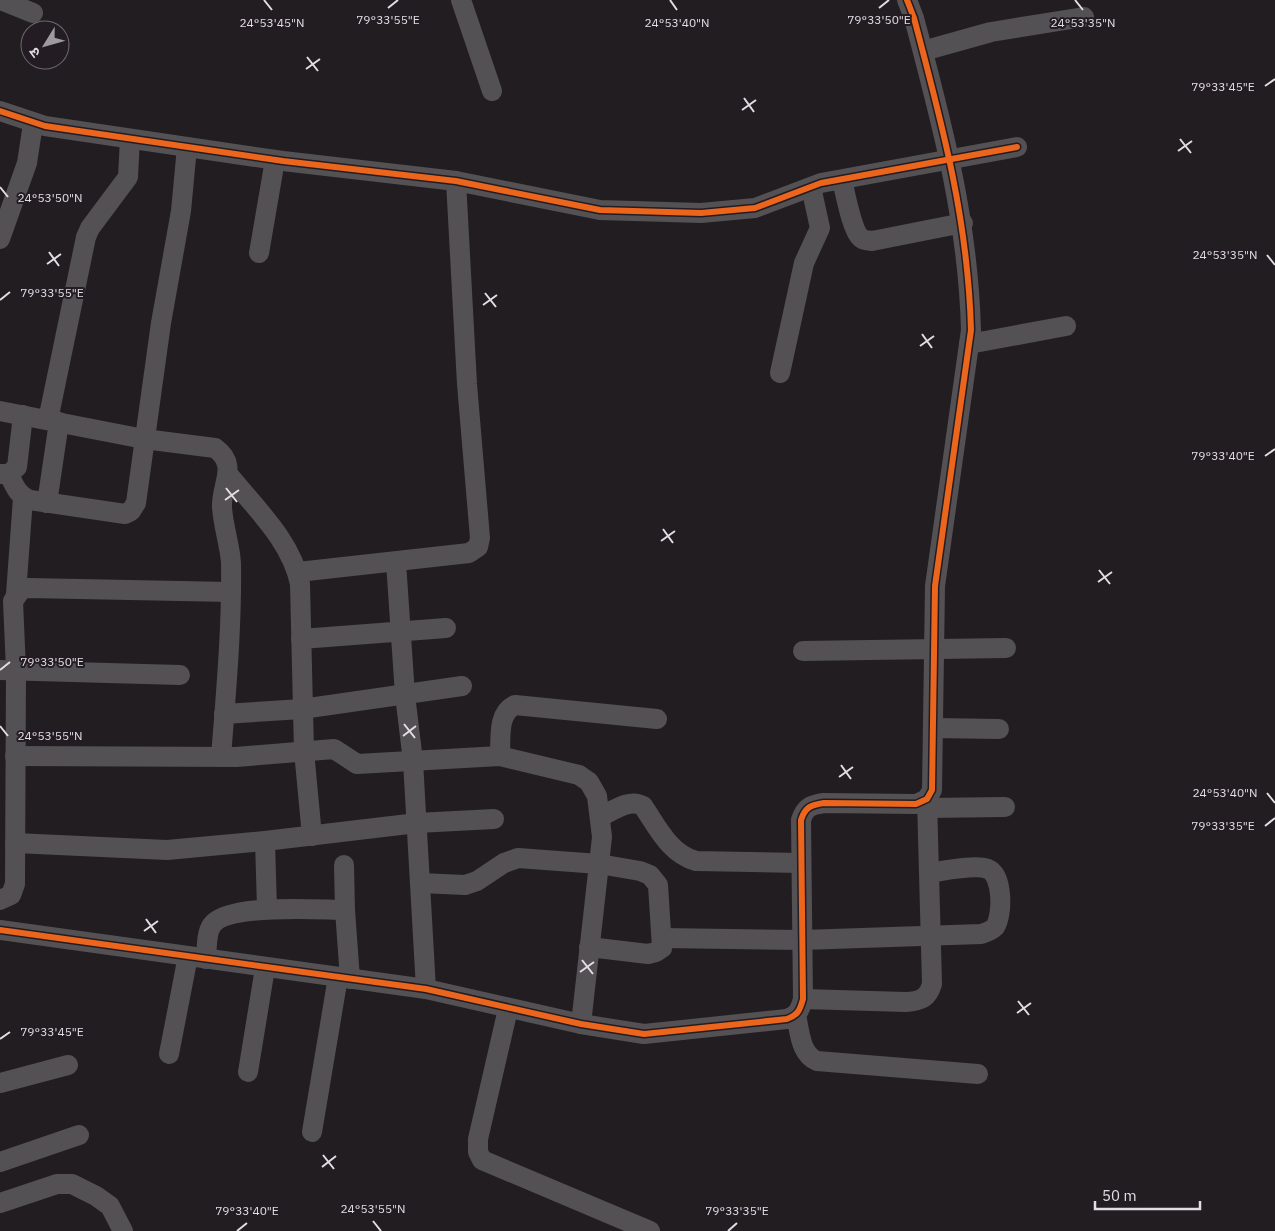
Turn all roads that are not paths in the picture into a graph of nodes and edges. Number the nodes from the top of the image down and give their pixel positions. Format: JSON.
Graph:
{"nodes":[{"id":1,"x":1,"y":0,"type":"edge"},
{"id":2,"x":461,"y":0,"type":"edge"},
{"id":3,"x":907,"y":0,"type":"edge"},
{"id":4,"x":33,"y":13,"type":"dead end"},
{"id":5,"x":1084,"y":17,"type":"dead end"},
{"id":6,"x":923,"y":51,"type":"junction"},
{"id":7,"x":492,"y":91,"type":"dead end"},
{"id":8,"x":0,"y":110,"type":"edge"},
{"id":9,"x":33,"y":124,"type":"junction"},
{"id":10,"x":130,"y":139,"type":"junction"},
{"id":11,"x":187,"y":147,"type":"junction"},
{"id":12,"x":1017,"y":147,"type":"dead end"},
{"id":13,"x":275,"y":160,"type":"junction"},
{"id":14,"x":951,"y":161,"type":"junction"},
{"id":15,"x":842,"y":180,"type":"junction"},
{"id":16,"x":456,"y":181,"type":"junction"},
{"id":17,"x":811,"y":187,"type":"junction"},
{"id":18,"x":963,"y":223,"type":"junction"},
{"id":19,"x":0,"y":239,"type":"edge"},
{"id":20,"x":259,"y":253,"type":"dead end"},
{"id":21,"x":1066,"y":326,"type":"dead end"},
{"id":22,"x":969,"y":344,"type":"junction"},
{"id":23,"x":780,"y":373,"type":"dead end"},
{"id":24,"x":0,"y":411,"type":"edge"},
{"id":25,"x":23,"y":415,"type":"junction"},
{"id":26,"x":54,"y":421,"type":"junction"},
{"id":27,"x":144,"y":439,"type":"junction"},
{"id":28,"x":5,"y":474,"type":"edge"},
{"id":29,"x":228,"y":474,"type":"junction"},
{"id":30,"x":23,"y":498,"type":"junction"},
{"id":31,"x":48,"y":503,"type":"junction"},
{"id":32,"x":396,"y":562,"type":"junction"},
{"id":33,"x":298,"y":572,"type":"junction"},
{"id":34,"x":230,"y":592,"type":"junction"},
{"id":35,"x":16,"y":594,"type":"junction"},
{"id":36,"x":446,"y":628,"type":"dead end"},
{"id":37,"x":401,"y":631,"type":"junction"},
{"id":38,"x":301,"y":639,"type":"junction"},
{"id":39,"x":934,"y":647,"type":"junction"},
{"id":40,"x":1006,"y":648,"type":"dead end"},
{"id":41,"x":803,"y":651,"type":"dead end"},
{"id":42,"x":8,"y":670,"type":"edge"},
{"id":43,"x":180,"y":675,"type":"dead end"},
{"id":44,"x":462,"y":686,"type":"dead end"},
{"id":45,"x":405,"y":695,"type":"junction"},
{"id":46,"x":302,"y":710,"type":"junction"},
{"id":47,"x":224,"y":714,"type":"junction"},
{"id":48,"x":657,"y":719,"type":"dead end"},
{"id":49,"x":933,"y":728,"type":"junction"},
{"id":50,"x":999,"y":729,"type":"dead end"},
{"id":51,"x":304,"y":751,"type":"junction"},
{"id":52,"x":15,"y":756,"type":"junction"},
{"id":53,"x":500,"y":756,"type":"junction"},
{"id":54,"x":221,"y":757,"type":"junction"},
{"id":55,"x":413,"y":762,"type":"junction"},
{"id":56,"x":927,"y":804,"type":"junction"},
{"id":57,"x":1005,"y":807,"type":"dead end"},
{"id":58,"x":600,"y":817,"type":"junction"},
{"id":59,"x":494,"y":819,"type":"dead end"},
{"id":60,"x":417,"y":823,"type":"junction"},
{"id":61,"x":312,"y":836,"type":"junction"},
{"id":62,"x":265,"y":842,"type":"junction"},
{"id":63,"x":15,"y":843,"type":"junction"},
{"id":64,"x":801,"y":862,"type":"junction"},
{"id":65,"x":599,"y":864,"type":"junction"},
{"id":66,"x":344,"y":865,"type":"dead end"},
{"id":67,"x":929,"y":873,"type":"junction"},
{"id":68,"x":420,"y":883,"type":"junction"},
{"id":69,"x":0,"y":900,"type":"edge"},
{"id":70,"x":267,"y":909,"type":"junction"},
{"id":71,"x":345,"y":910,"type":"junction"},
{"id":72,"x":0,"y":930,"type":"edge"},
{"id":73,"x":932,"y":936,"type":"junction"},
{"id":74,"x":662,"y":938,"type":"junction"},
{"id":75,"x":802,"y":940,"type":"junction"},
{"id":76,"x":589,"y":947,"type":"junction"},
{"id":77,"x":197,"y":958,"type":"junction"},
{"id":78,"x":265,"y":968,"type":"junction"},
{"id":79,"x":344,"y":978,"type":"junction"},
{"id":80,"x":426,"y":989,"type":"junction"},
{"id":81,"x":799,"y":1007,"type":"junction"},
{"id":82,"x":508,"y":1008,"type":"junction"},
{"id":83,"x":581,"y":1024,"type":"junction"},
{"id":84,"x":169,"y":1054,"type":"dead end"},
{"id":85,"x":68,"y":1065,"type":"dead end"},
{"id":86,"x":248,"y":1072,"type":"dead end"},
{"id":87,"x":978,"y":1074,"type":"dead end"},
{"id":88,"x":0,"y":1083,"type":"edge"},
{"id":89,"x":312,"y":1132,"type":"dead end"},
{"id":90,"x":79,"y":1135,"type":"dead end"},
{"id":91,"x":0,"y":1162,"type":"edge"},
{"id":92,"x":0,"y":1202,"type":"edge"},
{"id":93,"x":122,"y":1231,"type":"edge"},
{"id":94,"x":650,"y":1231,"type":"edge"}],
"edges":[{"from":1,"to":4,"type":"street"},
{"from":2,"to":7,"type":"street"},
{"from":3,"to":6,"type":"street"},
{"from":5,"to":6,"type":"street"},
{"from":6,"to":14,"type":"street"},
{"from":8,"to":9,"type":"street"},
{"from":9,"to":10,"type":"street"},
{"from":9,"to":19,"type":"street"},
{"from":10,"to":11,"type":"street"},
{"from":10,"to":26,"type":"street"},
{"from":11,"to":13,"type":"street"},
{"from":11,"to":27,"type":"street"},
{"from":12,"to":14,"type":"street"},
{"from":13,"to":16,"type":"street"},
{"from":13,"to":20,"type":"street"},
{"from":14,"to":15,"type":"street"},
{"from":14,"to":18,"type":"street"},
{"from":15,"to":17,"type":"street"},
{"from":15,"to":18,"type":"street"},
{"from":16,"to":17,"type":"street"},
{"from":16,"to":32,"type":"street"},
{"from":17,"to":23,"type":"street"},
{"from":18,"to":22,"type":"street"},
{"from":21,"to":22,"type":"street"},
{"from":22,"to":39,"type":"street"},
{"from":24,"to":25,"type":"street"},
{"from":25,"to":26,"type":"street"},
{"from":25,"to":28,"type":"street"},
{"from":26,"to":27,"type":"street"},
{"from":26,"to":31,"type":"street"},
{"from":27,"to":29,"type":"street"},
{"from":27,"to":31,"type":"street"},
{"from":28,"to":30,"type":"street"},
{"from":29,"to":33,"type":"street"},
{"from":29,"to":34,"type":"street"},
{"from":30,"to":31,"type":"street"},
{"from":30,"to":35,"type":"street"},
{"from":32,"to":33,"type":"street"},
{"from":32,"to":37,"type":"street"},
{"from":33,"to":38,"type":"street"},
{"from":34,"to":35,"type":"street"},
{"from":34,"to":47,"type":"street"},
{"from":35,"to":42,"type":"street"},
{"from":36,"to":37,"type":"street"},
{"from":37,"to":38,"type":"street"},
{"from":37,"to":45,"type":"street"},
{"from":38,"to":46,"type":"street"},
{"from":39,"to":40,"type":"street"},
{"from":39,"to":41,"type":"street"},
{"from":39,"to":49,"type":"street"},
{"from":42,"to":43,"type":"street"},
{"from":42,"to":52,"type":"street"},
{"from":44,"to":45,"type":"street"},
{"from":45,"to":46,"type":"street"},
{"from":45,"to":55,"type":"street"},
{"from":46,"to":47,"type":"street"},
{"from":46,"to":51,"type":"street"},
{"from":47,"to":54,"type":"street"},
{"from":48,"to":53,"type":"street"},
{"from":49,"to":50,"type":"street"},
{"from":49,"to":56,"type":"street"},
{"from":51,"to":54,"type":"street"},
{"from":51,"to":55,"type":"street"},
{"from":51,"to":61,"type":"street"},
{"from":52,"to":54,"type":"street"},
{"from":52,"to":63,"type":"street"},
{"from":53,"to":55,"type":"street"},
{"from":53,"to":58,"type":"street"},
{"from":55,"to":60,"type":"street"},
{"from":56,"to":57,"type":"street"},
{"from":56,"to":64,"type":"street"},
{"from":56,"to":67,"type":"street"},
{"from":58,"to":64,"type":"street"},
{"from":58,"to":65,"type":"street"},
{"from":59,"to":60,"type":"street"},
{"from":60,"to":61,"type":"street"},
{"from":60,"to":68,"type":"street"},
{"from":61,"to":62,"type":"street"},
{"from":62,"to":63,"type":"street"},
{"from":62,"to":70,"type":"street"},
{"from":63,"to":69,"type":"street"},
{"from":64,"to":75,"type":"street"},
{"from":65,"to":68,"type":"street"},
{"from":65,"to":74,"type":"street"},
{"from":65,"to":76,"type":"street"},
{"from":66,"to":71,"type":"street"},
{"from":67,"to":73,"type":"street"},
{"from":67,"to":73,"type":"street"},
{"from":68,"to":80,"type":"street"},
{"from":70,"to":71,"type":"street"},
{"from":70,"to":77,"type":"street"},
{"from":71,"to":79,"type":"street"},
{"from":72,"to":77,"type":"street"},
{"from":73,"to":75,"type":"street"},
{"from":73,"to":81,"type":"street"},
{"from":74,"to":75,"type":"street"},
{"from":74,"to":76,"type":"street"},
{"from":75,"to":81,"type":"street"},
{"from":76,"to":83,"type":"street"},
{"from":77,"to":78,"type":"street"},
{"from":77,"to":84,"type":"street"},
{"from":78,"to":79,"type":"street"},
{"from":78,"to":86,"type":"street"},
{"from":79,"to":80,"type":"street"},
{"from":79,"to":89,"type":"street"},
{"from":80,"to":82,"type":"street"},
{"from":81,"to":83,"type":"street"},
{"from":81,"to":87,"type":"street"},
{"from":82,"to":83,"type":"street"},
{"from":82,"to":94,"type":"street"},
{"from":85,"to":88,"type":"street"},
{"from":90,"to":91,"type":"street"},
{"from":92,"to":93,"type":"street"}]}
